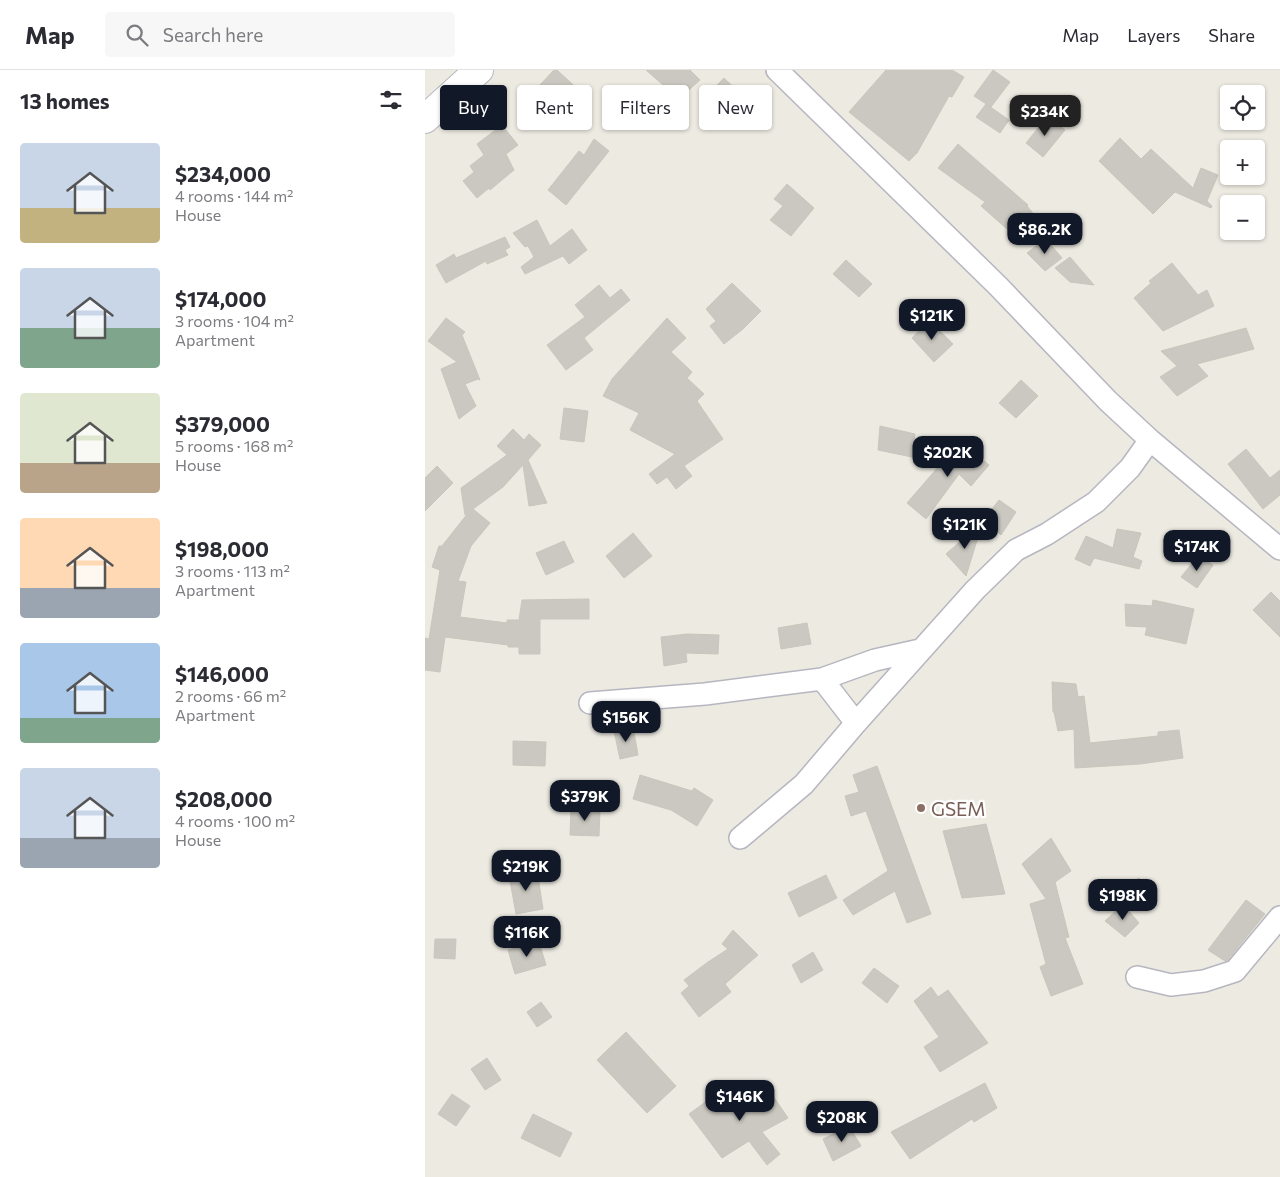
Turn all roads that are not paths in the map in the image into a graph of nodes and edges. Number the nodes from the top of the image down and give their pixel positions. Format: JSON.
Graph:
{"nodes":[{"id":1,"x":479,"y":70,"type":"edge"},
{"id":2,"x":777,"y":70,"type":"edge"},
{"id":3,"x":425,"y":119,"type":"edge"},
{"id":4,"x":1150,"y":440,"type":"junction"},
{"id":5,"x":1280,"y":549,"type":"edge"},
{"id":6,"x":920,"y":650,"type":"junction"},
{"id":7,"x":822,"y":679,"type":"junction"},
{"id":8,"x":590,"y":703,"type":"dead end"},
{"id":9,"x":855,"y":723,"type":"junction"},
{"id":10,"x":740,"y":838,"type":"dead end"},
{"id":11,"x":1280,"y":917,"type":"edge"},
{"id":12,"x":1137,"y":977,"type":"dead end"}],
"edges":[{"from":1,"to":3,"type":"main road"},
{"from":2,"to":4,"type":"street"},
{"from":4,"to":5,"type":"street"},
{"from":4,"to":6,"type":"street"},
{"from":6,"to":7,"type":"street"},
{"from":6,"to":9,"type":"street"},
{"from":7,"to":8,"type":"street"},
{"from":7,"to":9,"type":"street"},
{"from":9,"to":10,"type":"street"},
{"from":11,"to":12,"type":"street"}]}
